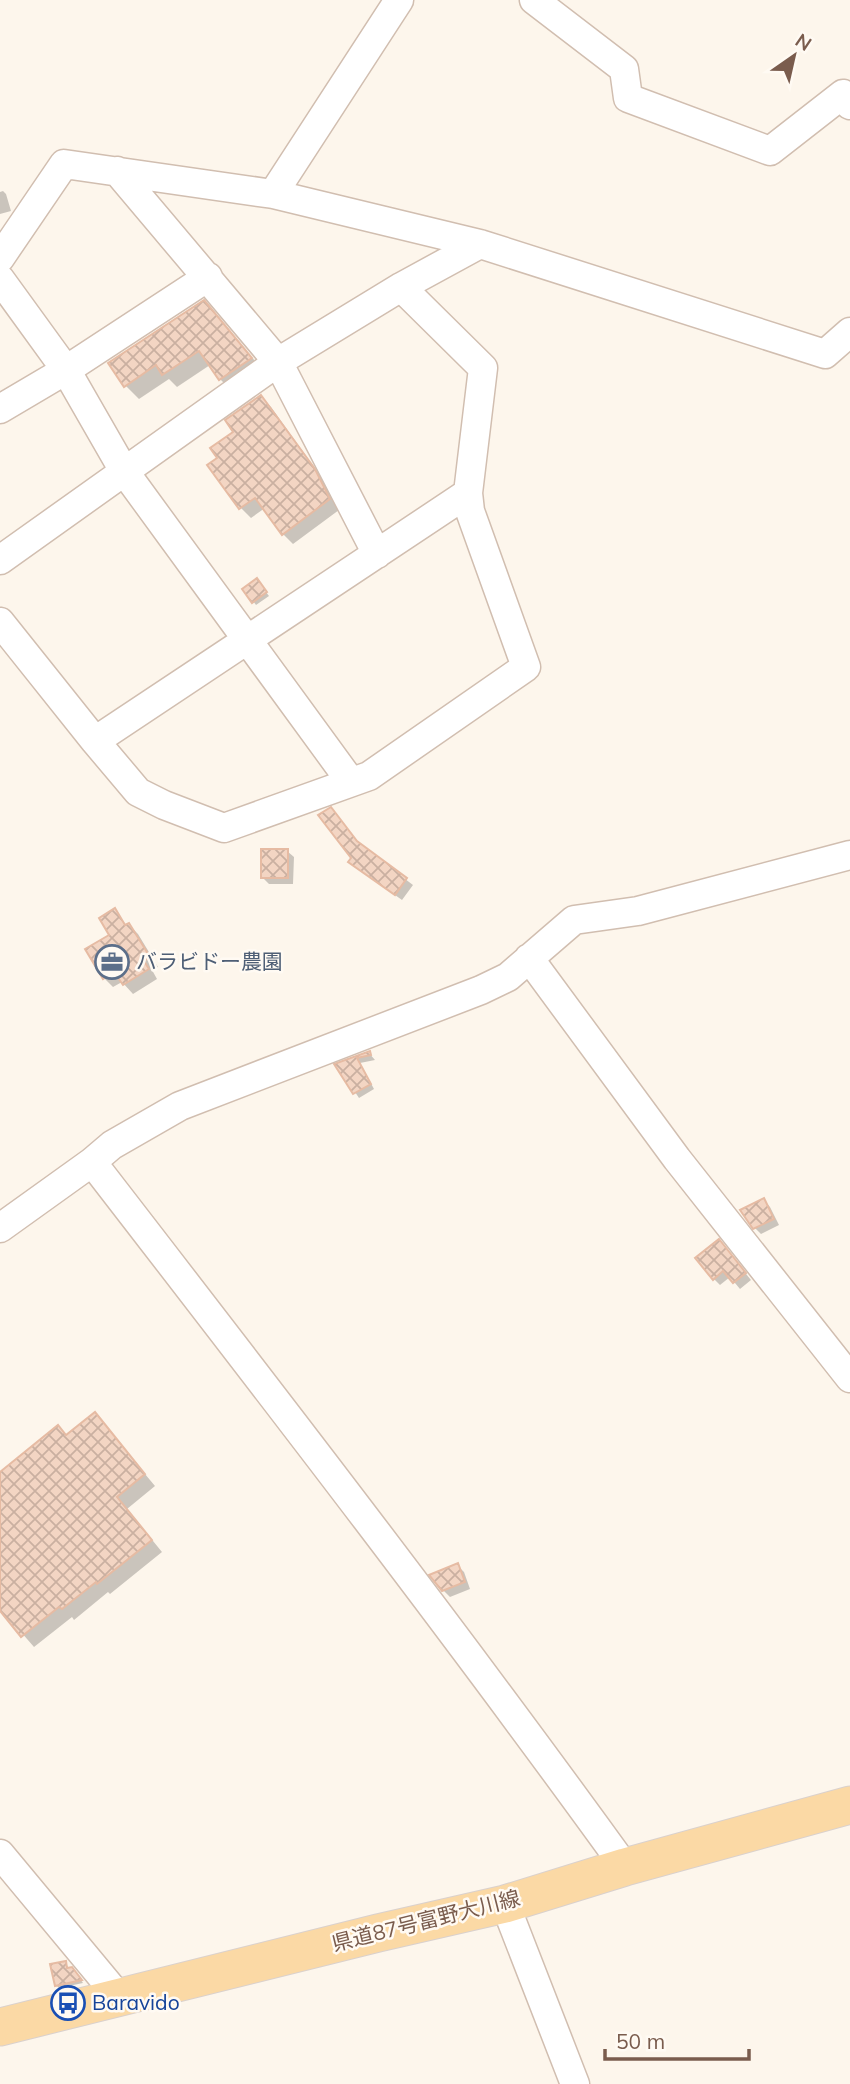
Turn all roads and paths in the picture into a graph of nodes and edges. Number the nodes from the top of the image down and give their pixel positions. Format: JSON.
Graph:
{"nodes":[{"id":1,"x":399,"y":0,"type":"edge"},
{"id":2,"x":534,"y":0,"type":"edge"},
{"id":3,"x":850,"y":105,"type":"edge"},
{"id":4,"x":117,"y":171,"type":"junction"},
{"id":5,"x":273,"y":194,"type":"junction"},
{"id":6,"x":480,"y":244,"type":"junction"},
{"id":7,"x":0,"y":258,"type":"edge"},
{"id":8,"x":208,"y":277,"type":"junction"},
{"id":9,"x":0,"y":279,"type":"edge"},
{"id":10,"x":401,"y":287,"type":"junction"},
{"id":11,"x":850,"y":332,"type":"edge"},
{"id":12,"x":278,"y":362,"type":"junction"},
{"id":13,"x":66,"y":370,"type":"junction"},
{"id":14,"x":0,"y":408,"type":"edge"},
{"id":15,"x":124,"y":471,"type":"junction"},
{"id":16,"x":468,"y":493,"type":"junction"},
{"id":17,"x":377,"y":554,"type":"junction"},
{"id":18,"x":0,"y":560,"type":"edge"},
{"id":19,"x":0,"y":622,"type":"edge"},
{"id":20,"x":248,"y":639,"type":"junction"},
{"id":21,"x":95,"y":741,"type":"junction"},
{"id":22,"x":351,"y":782,"type":"junction"},
{"id":23,"x":850,"y":855,"type":"edge"},
{"id":24,"x":529,"y":958,"type":"junction"},
{"id":25,"x":92,"y":1162,"type":"junction"},
{"id":26,"x":0,"y":1228,"type":"edge"},
{"id":27,"x":850,"y":1378,"type":"edge"},
{"id":28,"x":850,"y":1805,"type":"edge"},
{"id":29,"x":0,"y":1854,"type":"edge"},
{"id":30,"x":625,"y":1867,"type":"junction"},
{"id":31,"x":505,"y":1903,"type":"junction"},
{"id":32,"x":118,"y":1996,"type":"junction"},
{"id":33,"x":0,"y":2027,"type":"edge"},
{"id":34,"x":575,"y":2084,"type":"edge"}],
"edges":[{"from":1,"to":5,"type":"street"},
{"from":2,"to":3,"type":"street"},
{"from":4,"to":5,"type":"street"},
{"from":4,"to":7,"type":"street"},
{"from":4,"to":8,"type":"street"},
{"from":5,"to":6,"type":"street"},
{"from":6,"to":10,"type":"street"},
{"from":6,"to":11,"type":"street"},
{"from":8,"to":12,"type":"street"},
{"from":8,"to":13,"type":"street"},
{"from":9,"to":13,"type":"street"},
{"from":10,"to":12,"type":"street"},
{"from":10,"to":16,"type":"street"},
{"from":12,"to":15,"type":"street"},
{"from":12,"to":17,"type":"street"},
{"from":13,"to":14,"type":"street"},
{"from":13,"to":15,"type":"street"},
{"from":15,"to":18,"type":"street"},
{"from":15,"to":20,"type":"street"},
{"from":16,"to":17,"type":"street"},
{"from":16,"to":22,"type":"street"},
{"from":17,"to":20,"type":"street"},
{"from":19,"to":21,"type":"street"},
{"from":20,"to":21,"type":"street"},
{"from":20,"to":22,"type":"street"},
{"from":21,"to":22,"type":"street"},
{"from":23,"to":24,"type":"street"},
{"from":24,"to":25,"type":"street"},
{"from":24,"to":27,"type":"street"},
{"from":25,"to":26,"type":"street"},
{"from":25,"to":30,"type":"street"},
{"from":28,"to":30,"type":"main road","name":"県道87号富野大川線"},
{"from":29,"to":32,"type":"street"},
{"from":30,"to":31,"type":"main road","name":"県道87号富野大川線"},
{"from":31,"to":32,"type":"main road","name":"県道87号富野大川線"},
{"from":31,"to":34,"type":"street"},
{"from":32,"to":33,"type":"main road","name":"県道87号富野大川線"}]}
